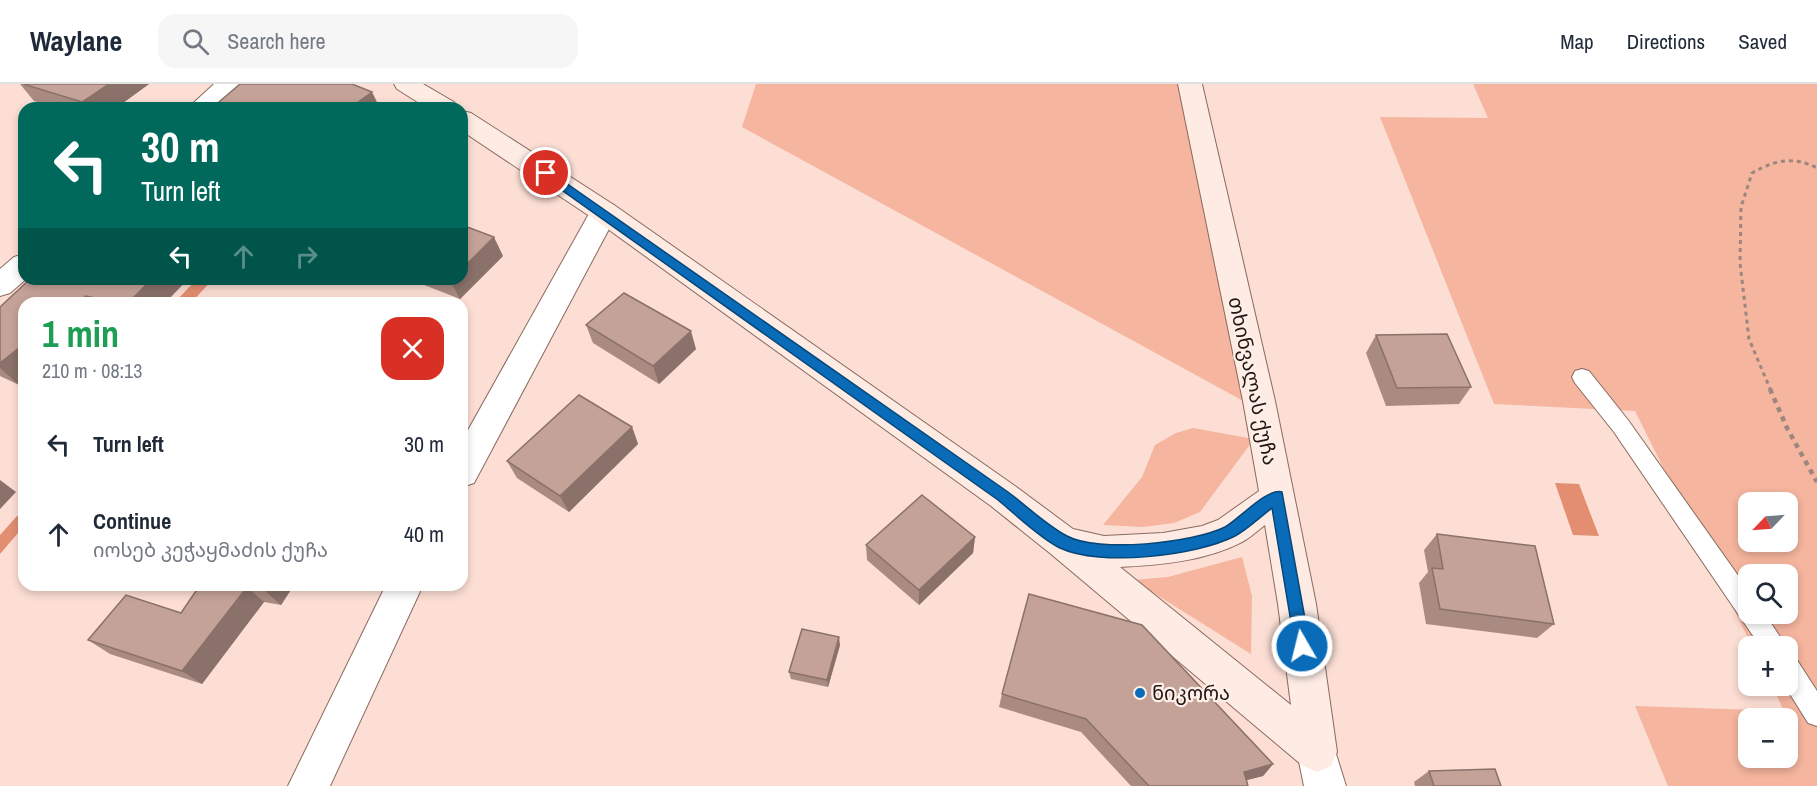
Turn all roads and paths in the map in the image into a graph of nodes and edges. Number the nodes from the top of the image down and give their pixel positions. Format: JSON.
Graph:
{"nodes":[{"id":1,"x":229,"y":84,"type":"edge"},
{"id":2,"x":406,"y":84,"type":"edge"},
{"id":3,"x":1190,"y":84,"type":"edge"},
{"id":4,"x":208,"y":102,"type":"edge"},
{"id":5,"x":435,"y":102,"type":"edge"},
{"id":6,"x":468,"y":123,"type":"edge"},
{"id":7,"x":1817,"y":168,"type":"edge"},
{"id":8,"x":604,"y":212,"type":"junction"},
{"id":9,"x":18,"y":269,"type":"edge"},
{"id":10,"x":0,"y":285,"type":"edge"},
{"id":11,"x":1582,"y":377,"type":"dead end"},
{"id":12,"x":468,"y":462,"type":"edge"},
{"id":13,"x":1817,"y":482,"type":"edge"},
{"id":14,"x":1277,"y":497,"type":"junction"},
{"id":15,"x":1064,"y":543,"type":"junction"},
{"id":16,"x":402,"y":591,"type":"edge"},
{"id":17,"x":1738,"y":595,"type":"edge"},
{"id":18,"x":1798,"y":684,"type":"edge"},
{"id":19,"x":1817,"y":714,"type":"edge"},
{"id":20,"x":1321,"y":769,"type":"edge"},
{"id":21,"x":309,"y":786,"type":"edge"}],
"edges":[{"from":1,"to":4,"type":"street"},
{"from":2,"to":5,"type":"street"},
{"from":3,"to":14,"type":"street","name":"თხინვალას ქუჩა"},
{"from":6,"to":8,"type":"street"},
{"from":7,"to":13,"type":"path"},
{"from":8,"to":12,"type":"street"},
{"from":8,"to":15,"type":"street"},
{"from":9,"to":10,"type":"street"},
{"from":11,"to":17,"type":"lane"},
{"from":14,"to":15,"type":"street"},
{"from":14,"to":20,"type":"street","name":"თხინვალას ქუჩა"},
{"from":15,"to":20,"type":"street"},
{"from":16,"to":21,"type":"street"},
{"from":18,"to":19,"type":"lane"}]}
